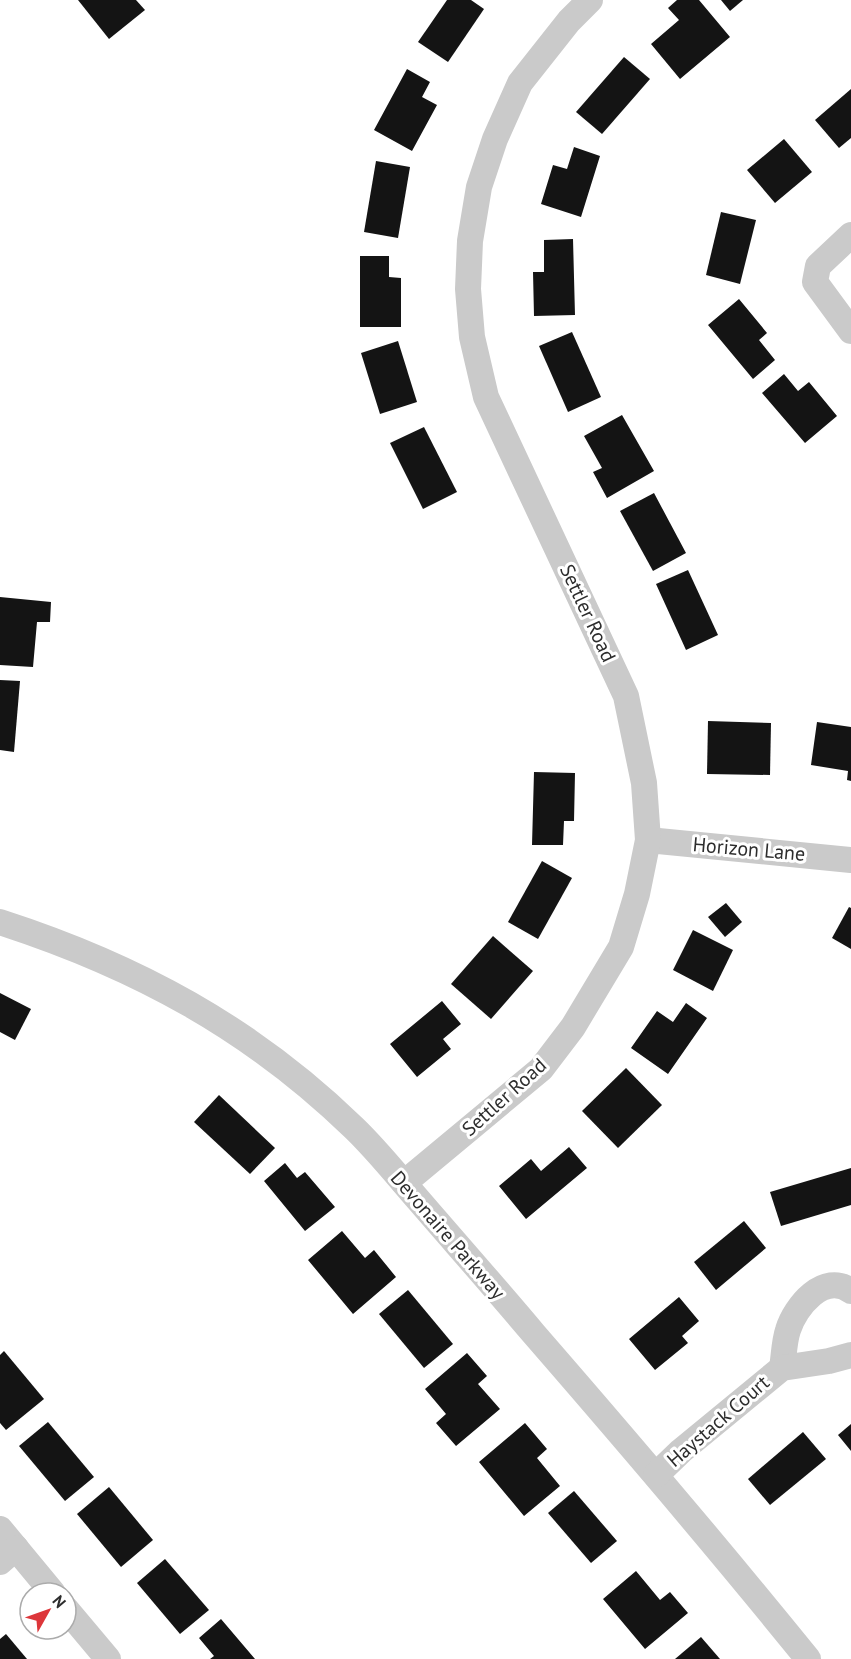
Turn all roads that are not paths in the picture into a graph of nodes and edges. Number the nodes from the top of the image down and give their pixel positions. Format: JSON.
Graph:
{"nodes":[{"id":1,"x":590,"y":0,"type":"edge"},
{"id":2,"x":851,"y":235,"type":"edge"},
{"id":3,"x":851,"y":332,"type":"edge"},
{"id":4,"x":648,"y":840,"type":"junction"},
{"id":5,"x":851,"y":860,"type":"edge"},
{"id":6,"x":0,"y":922,"type":"edge"},
{"id":7,"x":404,"y":1183,"type":"junction"},
{"id":8,"x":851,"y":1291,"type":"edge"},
{"id":9,"x":851,"y":1355,"type":"edge"},
{"id":10,"x":782,"y":1368,"type":"junction"},
{"id":11,"x":656,"y":1475,"type":"junction"},
{"id":12,"x":5,"y":1546,"type":"edge"},
{"id":13,"x":41,"y":1581,"type":"edge"},
{"id":14,"x":78,"y":1623,"type":"edge"},
{"id":15,"x":108,"y":1659,"type":"edge"},
{"id":16,"x":808,"y":1659,"type":"edge"}],
"edges":[{"from":1,"to":4,"type":"street","name":"Settler Road"},
{"from":2,"to":3,"type":"street"},
{"from":4,"to":5,"type":"street","name":"Horizon Lane"},
{"from":4,"to":7,"type":"street","name":"Settler Road"},
{"from":6,"to":7,"type":"street","name":"Devonaire Parkway"},
{"from":7,"to":11,"type":"street","name":"Devonaire Parkway"},
{"from":8,"to":10,"type":"street","name":"Haystack Court"},
{"from":9,"to":10,"type":"street","name":"Haystack Court"},
{"from":10,"to":11,"type":"street","name":"Haystack Court"},
{"from":11,"to":16,"type":"street","name":"Devonaire Parkway"},
{"from":12,"to":13,"type":"street"},
{"from":14,"to":15,"type":"street"}]}
